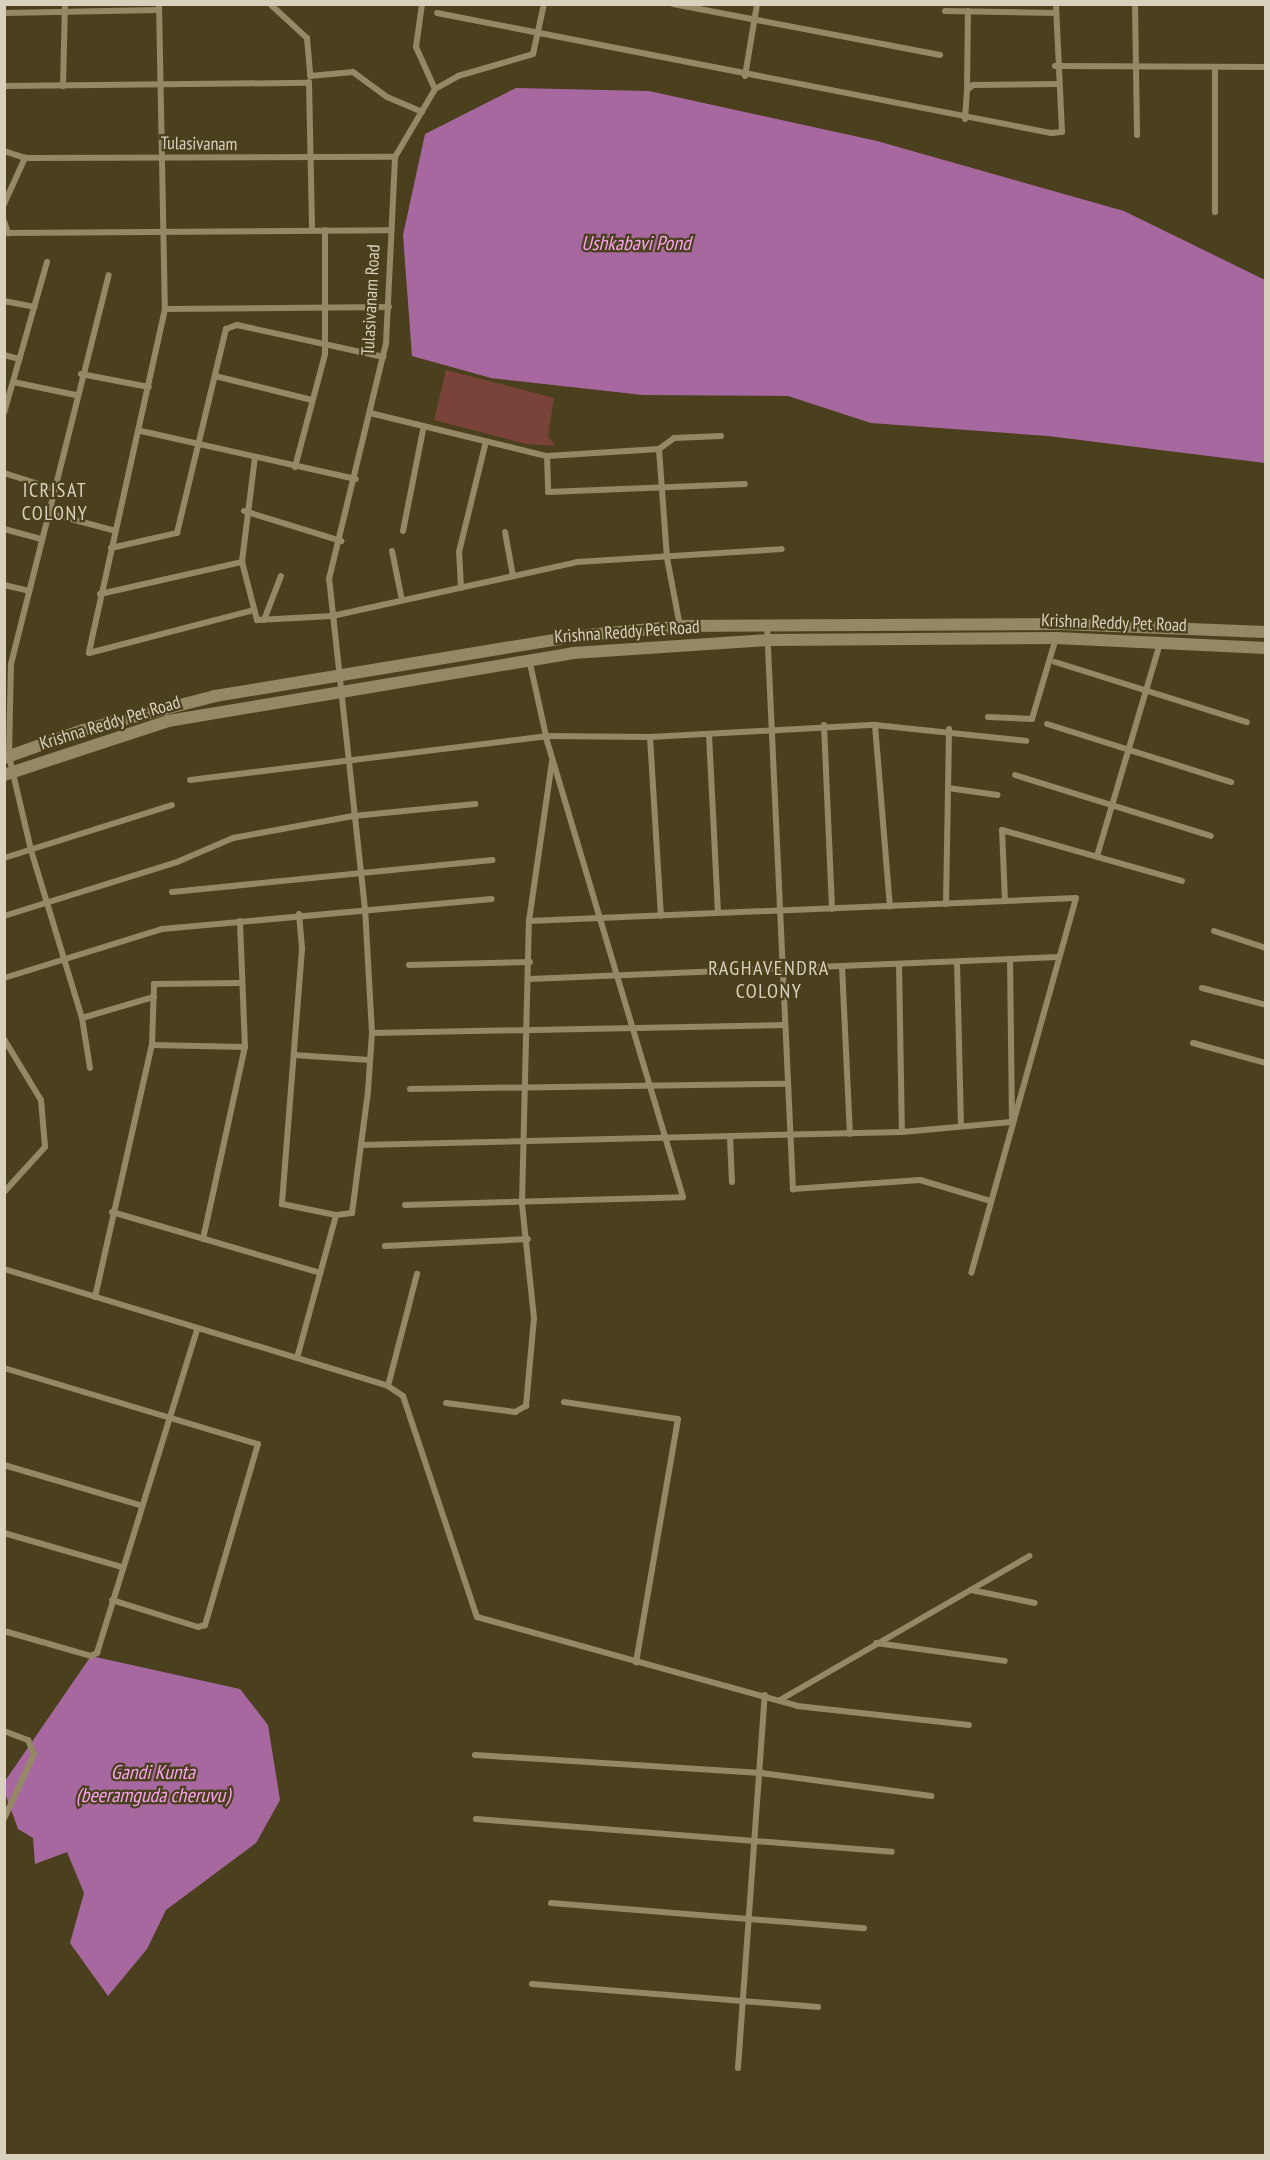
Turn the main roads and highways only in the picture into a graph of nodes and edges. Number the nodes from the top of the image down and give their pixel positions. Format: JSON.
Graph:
{"nodes":[{"id":1,"x":1266,"y":632,"type":"edge"},
{"id":2,"x":1266,"y":648,"type":"edge"},
{"id":3,"x":7,"y":757,"type":"edge"},
{"id":4,"x":9,"y":774,"type":"edge"}],
"edges":[{"from":1,"to":3,"type":"main road","name":"Krishna Reddy Pet Road"},
{"from":2,"to":4,"type":"main road","name":"Krishna Reddy Pet Road"}]}
